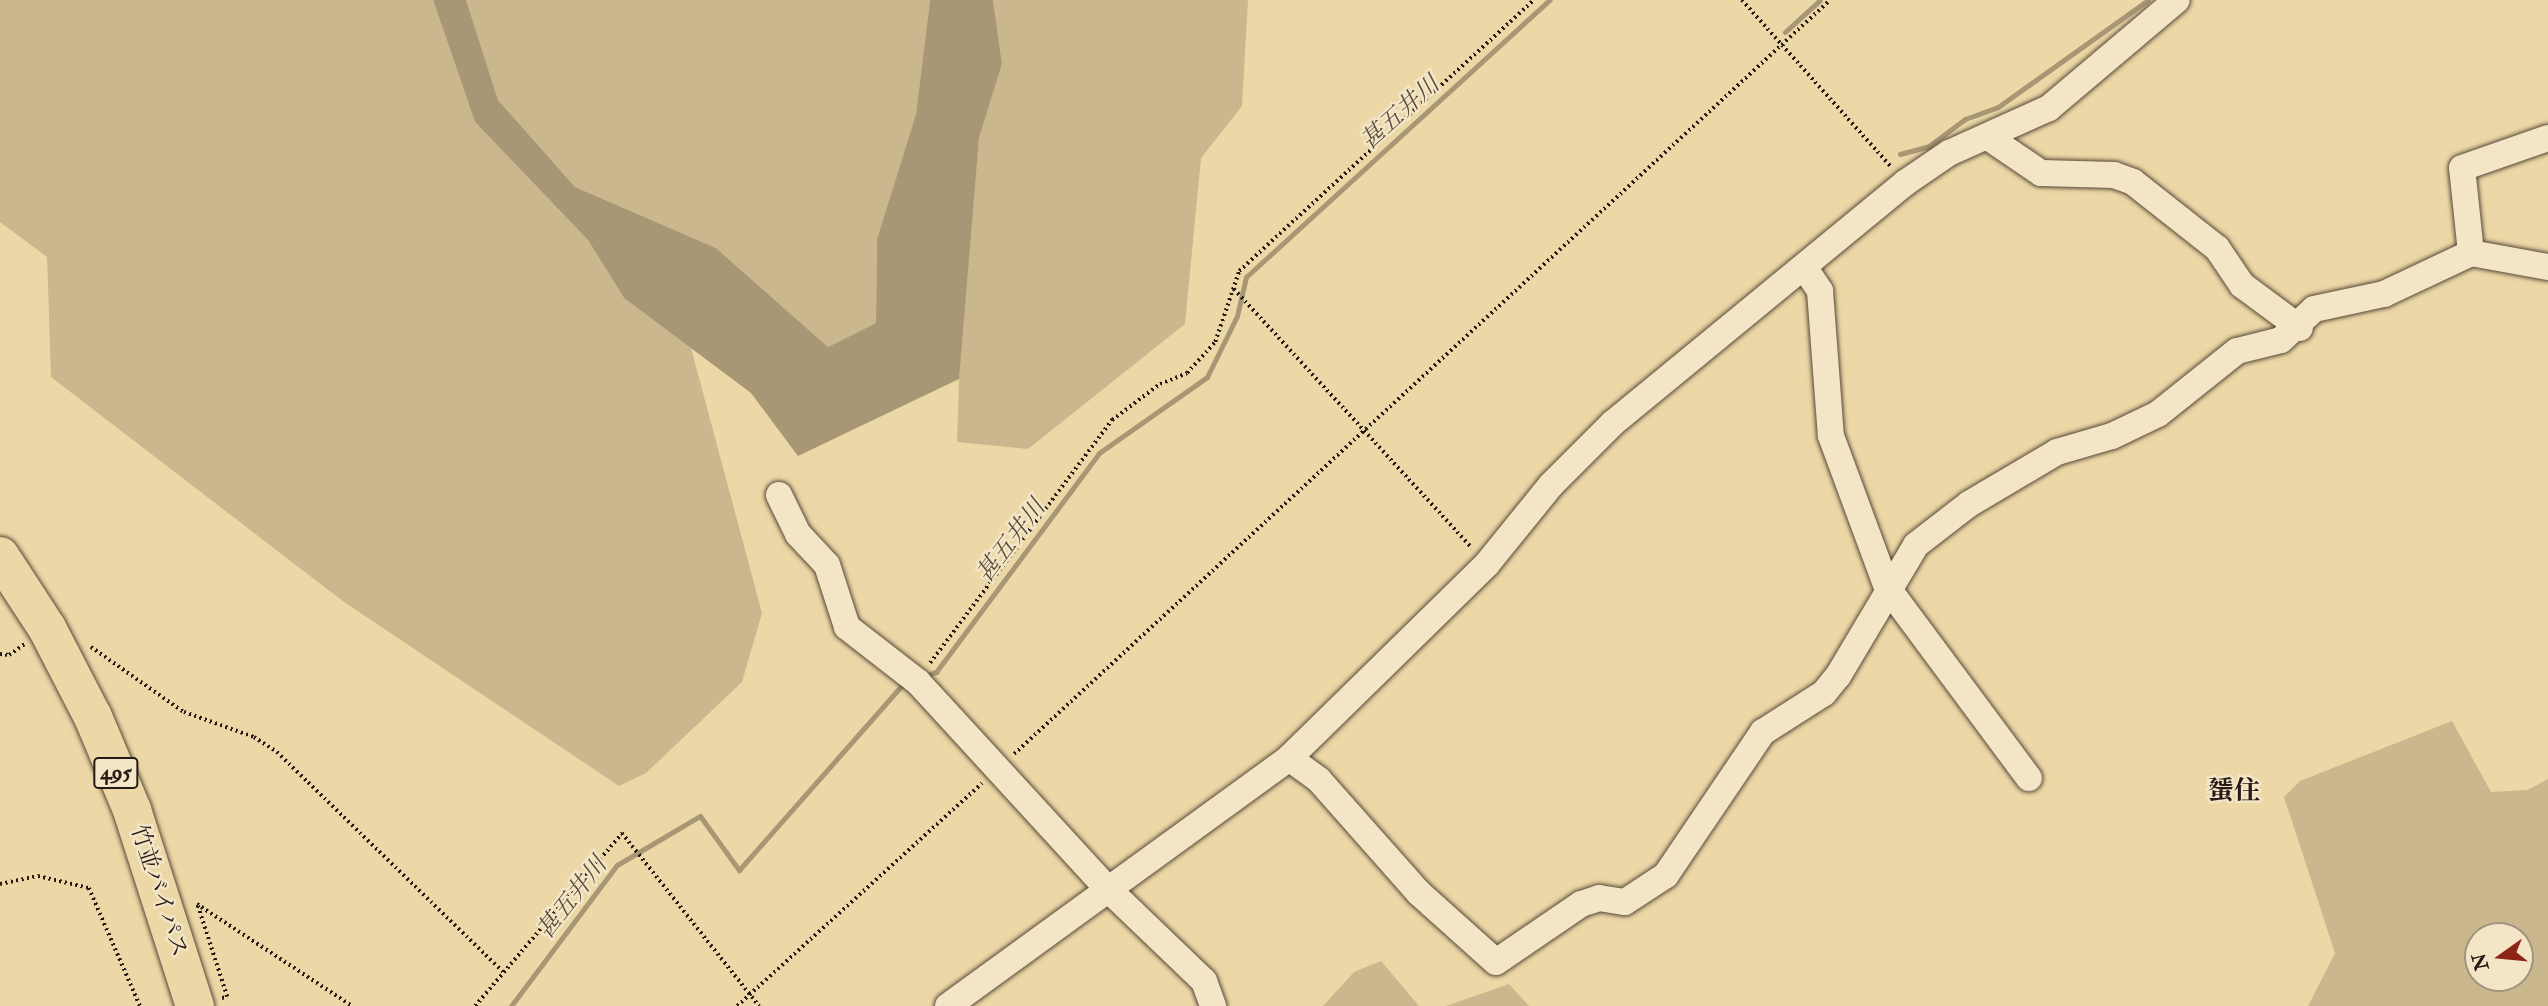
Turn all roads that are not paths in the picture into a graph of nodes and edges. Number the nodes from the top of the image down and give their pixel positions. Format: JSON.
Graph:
{"nodes":[{"id":1,"x":2177,"y":0,"type":"edge"},
{"id":2,"x":1988,"y":138,"type":"junction"},
{"id":3,"x":2548,"y":138,"type":"edge"},
{"id":4,"x":2471,"y":253,"type":"junction"},
{"id":5,"x":1804,"y":267,"type":"junction"},
{"id":6,"x":2548,"y":267,"type":"edge"},
{"id":7,"x":2300,"y":328,"type":"junction"},
{"id":8,"x":779,"y":495,"type":"dead end"},
{"id":9,"x":0,"y":556,"type":"edge"},
{"id":10,"x":1887,"y":587,"type":"junction"},
{"id":11,"x":0,"y":594,"type":"edge"},
{"id":12,"x":15,"y":647,"type":"edge"},
{"id":13,"x":1289,"y":758,"type":"junction"},
{"id":14,"x":2029,"y":778,"type":"dead end"},
{"id":15,"x":1108,"y":889,"type":"junction"},
{"id":16,"x":194,"y":1005,"type":"edge"},
{"id":17,"x":948,"y":1006,"type":"edge"},
{"id":18,"x":1213,"y":1006,"type":"edge"}],
"edges":[{"from":1,"to":2,"type":"street"},
{"from":2,"to":5,"type":"street"},
{"from":2,"to":7,"type":"street"},
{"from":3,"to":4,"type":"street"},
{"from":4,"to":6,"type":"street"},
{"from":4,"to":7,"type":"street"},
{"from":5,"to":10,"type":"street"},
{"from":5,"to":13,"type":"street"},
{"from":7,"to":10,"type":"street"},
{"from":8,"to":15,"type":"street"},
{"from":9,"to":16,"type":"highway","name":"竹並バイパス","number":"495"},
{"from":10,"to":13,"type":"street"},
{"from":10,"to":14,"type":"street"},
{"from":11,"to":12,"type":"highway","name":"竹並バイパス","number":"495"},
{"from":12,"to":16,"type":"highway","name":"竹並バイパス","number":"495"},
{"from":13,"to":15,"type":"street"},
{"from":15,"to":17,"type":"street"},
{"from":15,"to":18,"type":"street"}]}
